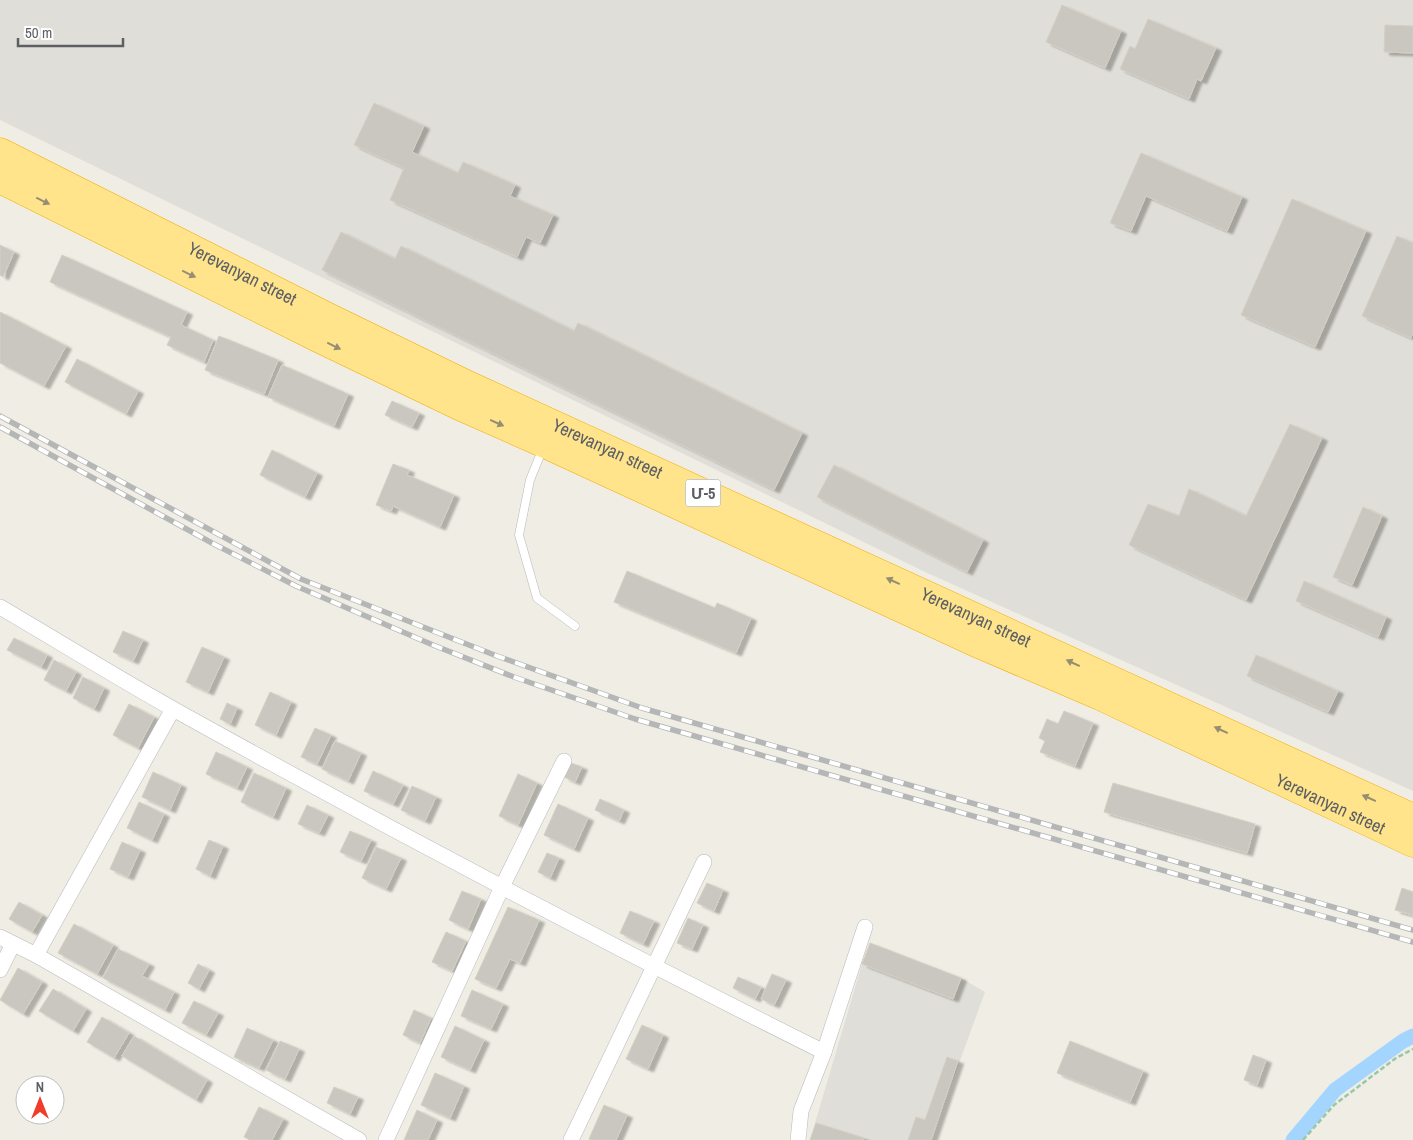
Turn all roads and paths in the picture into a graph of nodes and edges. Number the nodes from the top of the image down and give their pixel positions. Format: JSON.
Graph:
{"nodes":[{"id":1,"x":0,"y":152,"type":"edge"},
{"id":2,"x":0,"y":179,"type":"edge"},
{"id":3,"x":463,"y":395,"type":"junction"},
{"id":4,"x":545,"y":444,"type":"junction"},
{"id":5,"x":695,"y":502,"type":"junction"},
{"id":6,"x":0,"y":607,"type":"edge"},
{"id":7,"x":575,"y":626,"type":"dead end"},
{"id":8,"x":174,"y":709,"type":"junction"},
{"id":9,"x":564,"y":761,"type":"dead end"},
{"id":10,"x":1413,"y":818,"type":"edge"},
{"id":11,"x":1413,"y":842,"type":"edge"},
{"id":12,"x":704,"y":862,"type":"dead end"},
{"id":13,"x":502,"y":887,"type":"junction"},
{"id":14,"x":864,"y":926,"type":"dead end"},
{"id":15,"x":6,"y":941,"type":"edge"},
{"id":16,"x":36,"y":955,"type":"junction"},
{"id":17,"x":655,"y":967,"type":"junction"},
{"id":18,"x":0,"y":970,"type":"edge"},
{"id":19,"x":1413,"y":1049,"type":"edge"},
{"id":20,"x":824,"y":1052,"type":"junction"},
{"id":21,"x":359,"y":1140,"type":"edge"},
{"id":22,"x":386,"y":1140,"type":"edge"},
{"id":23,"x":571,"y":1140,"type":"edge"},
{"id":24,"x":798,"y":1140,"type":"edge"},
{"id":25,"x":1303,"y":1140,"type":"edge"}],
"edges":[{"from":1,"to":3,"type":"highway","name":"Yerevanyan street","number":"Մ-5"},
{"from":2,"to":3,"type":"highway","name":"Yerevanyan street","number":"Մ-5","one_way":true},
{"from":3,"to":4,"type":"highway","name":"Yerevanyan street","number":"Մ-5","one_way":true},
{"from":3,"to":5,"type":"highway","name":"Yerevanyan street","number":"Մ-5"},
{"from":4,"to":5,"type":"highway","name":"Yerevanyan street","number":"Մ-5"},
{"from":4,"to":7,"type":"lane"},
{"from":10,"to":5,"type":"highway","name":"Yerevanyan street","number":"Մ-5","one_way":true},
{"from":5,"to":11,"type":"highway","name":"Yerevanyan street","number":"Մ-5"},
{"from":6,"to":8,"type":"street"},
{"from":8,"to":13,"type":"street"},
{"from":8,"to":16,"type":"street"},
{"from":9,"to":13,"type":"street"},
{"from":12,"to":17,"type":"street"},
{"from":13,"to":17,"type":"street"},
{"from":13,"to":22,"type":"street"},
{"from":14,"to":20,"type":"street"},
{"from":15,"to":16,"type":"street"},
{"from":15,"to":18,"type":"street"},
{"from":16,"to":21,"type":"street"},
{"from":17,"to":20,"type":"street"},
{"from":17,"to":23,"type":"street"},
{"from":19,"to":25,"type":"path"},
{"from":20,"to":24,"type":"street"}]}
